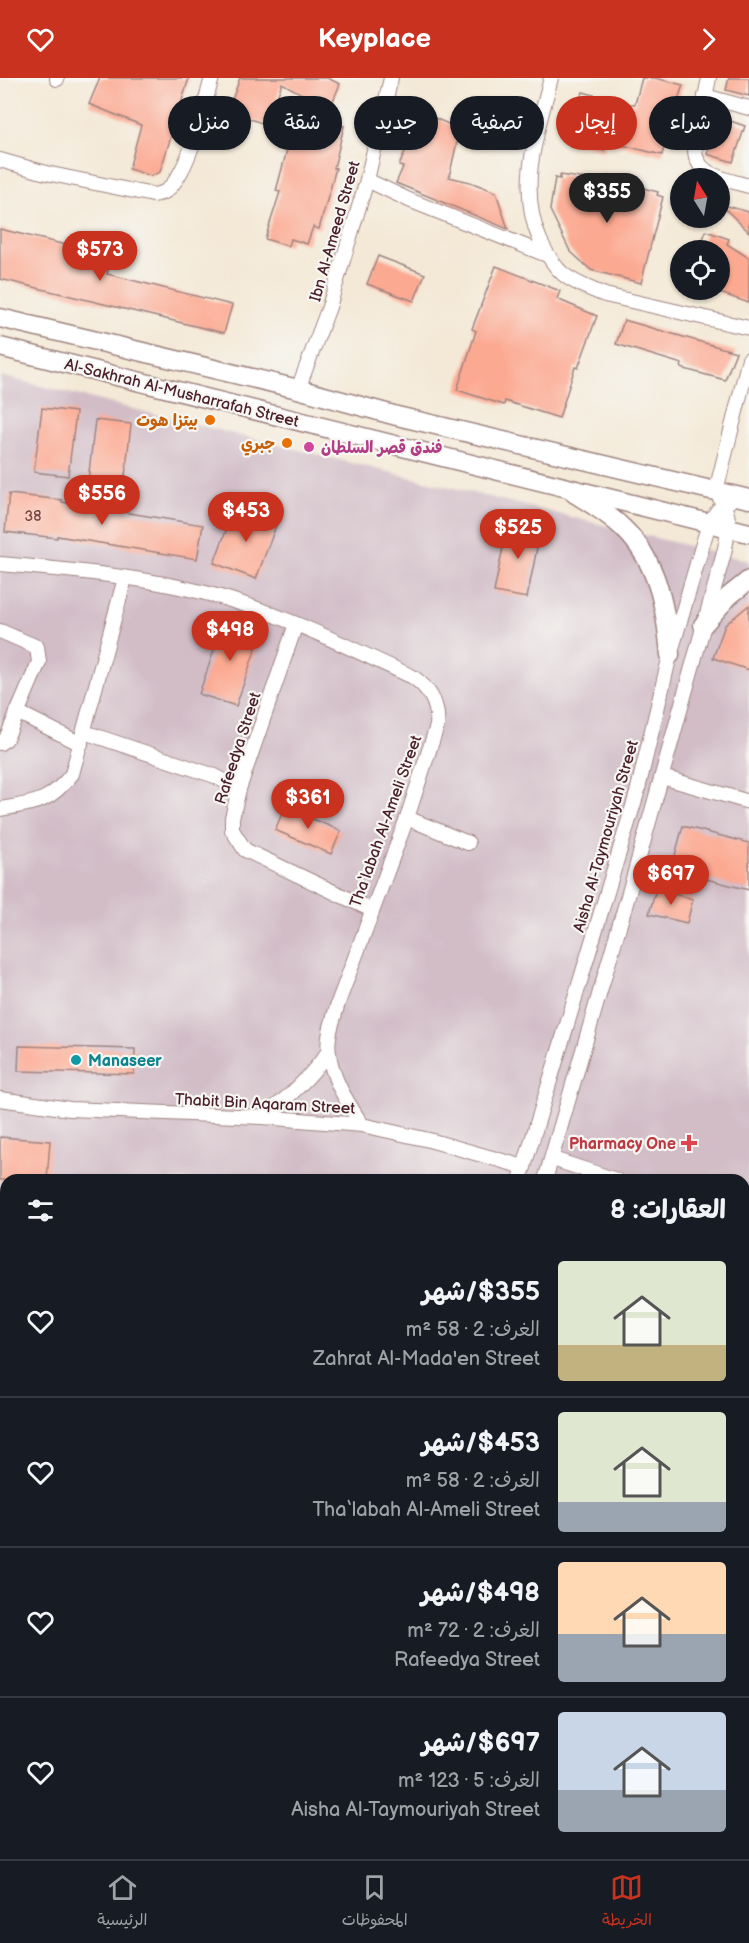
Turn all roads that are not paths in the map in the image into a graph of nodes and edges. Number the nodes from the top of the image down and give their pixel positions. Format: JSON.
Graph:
{"nodes":[{"id":1,"x":212,"y":78,"type":"edge"},
{"id":2,"x":391,"y":78,"type":"edge"},
{"id":3,"x":551,"y":78,"type":"edge"},
{"id":4,"x":709,"y":78,"type":"edge"},
{"id":5,"x":705,"y":96,"type":"edge"},
{"id":6,"x":732,"y":103,"type":"edge"},
{"id":7,"x":749,"y":108,"type":"edge"},
{"id":8,"x":695,"y":150,"type":"edge"},
{"id":9,"x":0,"y":160,"type":"edge"},
{"id":10,"x":367,"y":180,"type":"junction"},
{"id":11,"x":749,"y":186,"type":"edge"},
{"id":12,"x":547,"y":255,"type":"junction"},
{"id":13,"x":0,"y":318,"type":"edge"},
{"id":14,"x":749,"y":328,"type":"edge"},
{"id":15,"x":0,"y":347,"type":"edge"},
{"id":16,"x":749,"y":360,"type":"edge"},
{"id":17,"x":298,"y":390,"type":"junction"},
{"id":18,"x":562,"y":485,"type":"junction"},
{"id":19,"x":732,"y":498,"type":"edge"},
{"id":20,"x":709,"y":523,"type":"junction"},
{"id":21,"x":729,"y":528,"type":"junction"},
{"id":22,"x":749,"y":533,"type":"edge"},
{"id":23,"x":0,"y":564,"type":"edge"},
{"id":24,"x":125,"y":578,"type":"junction"},
{"id":25,"x":749,"y":580,"type":"edge"},
{"id":26,"x":296,"y":624,"type":"junction"},
{"id":27,"x":703,"y":625,"type":"junction"},
{"id":28,"x":0,"y":631,"type":"edge"},
{"id":29,"x":670,"y":655,"type":"junction"},
{"id":30,"x":17,"y":712,"type":"junction"},
{"id":31,"x":82,"y":738,"type":"junction"},
{"id":32,"x":0,"y":742,"type":"edge"},
{"id":33,"x":662,"y":777,"type":"junction"},
{"id":34,"x":239,"y":789,"type":"junction"},
{"id":35,"x":749,"y":802,"type":"edge"},
{"id":36,"x":0,"y":809,"type":"edge"},
{"id":37,"x":407,"y":818,"type":"junction"},
{"id":38,"x":468,"y":843,"type":"dead end"},
{"id":39,"x":372,"y":910,"type":"junction"},
{"id":40,"x":328,"y":1052,"type":"junction"},
{"id":41,"x":0,"y":1099,"type":"edge"},
{"id":42,"x":262,"y":1117,"type":"junction"},
{"id":43,"x":363,"y":1125,"type":"junction"},
{"id":44,"x":553,"y":1159,"type":"junction"},
{"id":45,"x":522,"y":1174,"type":"edge"},
{"id":46,"x":547,"y":1174,"type":"edge"},
{"id":47,"x":598,"y":1174,"type":"edge"}],
"edges":[{"from":1,"to":9,"type":"street"},
{"from":2,"to":10,"type":"street","name":"Ibn Al-Ameed Street"},
{"from":3,"to":12,"type":"street"},
{"from":4,"to":5,"type":"street"},
{"from":6,"to":7,"type":"street"},
{"from":8,"to":11,"type":"street"},
{"from":10,"to":12,"type":"street"},
{"from":10,"to":17,"type":"street","name":"Ibn Al-Ameed Street"},
{"from":12,"to":14,"type":"street"},
{"from":13,"to":17,"type":"main road","name":"Al-Sakhrah Al-Musharrafah Street"},
{"from":15,"to":18,"type":"main road","name":"Al-Sakhrah Al-Musharrafah Street"},
{"from":16,"to":19,"type":"street"},
{"from":17,"to":19,"type":"main road","name":"Al-Sakhrah Al-Musharrafah Street"},
{"from":18,"to":20,"type":"main road","name":"Al-Sakhrah Al-Musharrafah Street"},
{"from":18,"to":29,"type":"main road"},
{"from":19,"to":20,"type":"street","name":"Aisha Al-Taymouriyah Street"},
{"from":19,"to":21,"type":"street"},
{"from":20,"to":21,"type":"main road","name":"Al-Sakhrah Al-Musharrafah Street"},
{"from":20,"to":29,"type":"street","name":"Aisha Al-Taymouriyah Street"},
{"from":21,"to":22,"type":"main road","name":"Al-Sakhrah Al-Musharrafah Street"},
{"from":21,"to":27,"type":"street"},
{"from":23,"to":24,"type":"street","name":"Tha‘labah Al-Ameli Street"},
{"from":24,"to":26,"type":"street","name":"Tha‘labah Al-Ameli Street"},
{"from":24,"to":31,"type":"street"},
{"from":25,"to":27,"type":"main road"},
{"from":26,"to":34,"type":"street","name":"Rafeedya Street"},
{"from":26,"to":37,"type":"street","name":"Tha‘labah Al-Ameli Street"},
{"from":27,"to":33,"type":"street"},
{"from":28,"to":30,"type":"street"},
{"from":29,"to":45,"type":"street","name":"Aisha Al-Taymouriyah Street"},
{"from":30,"to":31,"type":"street"},
{"from":30,"to":32,"type":"street"},
{"from":31,"to":34,"type":"street"},
{"from":31,"to":36,"type":"street"},
{"from":33,"to":35,"type":"street"},
{"from":33,"to":44,"type":"street"},
{"from":34,"to":39,"type":"street","name":"Rafeedya Street"},
{"from":37,"to":38,"type":"street"},
{"from":37,"to":39,"type":"street","name":"Tha‘labah Al-Ameli Street"},
{"from":39,"to":40,"type":"street","name":"Tha‘labah Al-Ameli Street"},
{"from":40,"to":42,"type":"street","name":"Tha‘labah Al-Ameli Street"},
{"from":40,"to":43,"type":"street","name":"Tha‘labah Al-Ameli Street"},
{"from":41,"to":42,"type":"street","name":"Thabit Bin Aqaram Street"},
{"from":42,"to":43,"type":"street","name":"Thabit Bin Aqaram Street"},
{"from":43,"to":45,"type":"street","name":"Thabit Bin Aqaram Street"},
{"from":44,"to":46,"type":"street"},
{"from":44,"to":47,"type":"street"}]}
